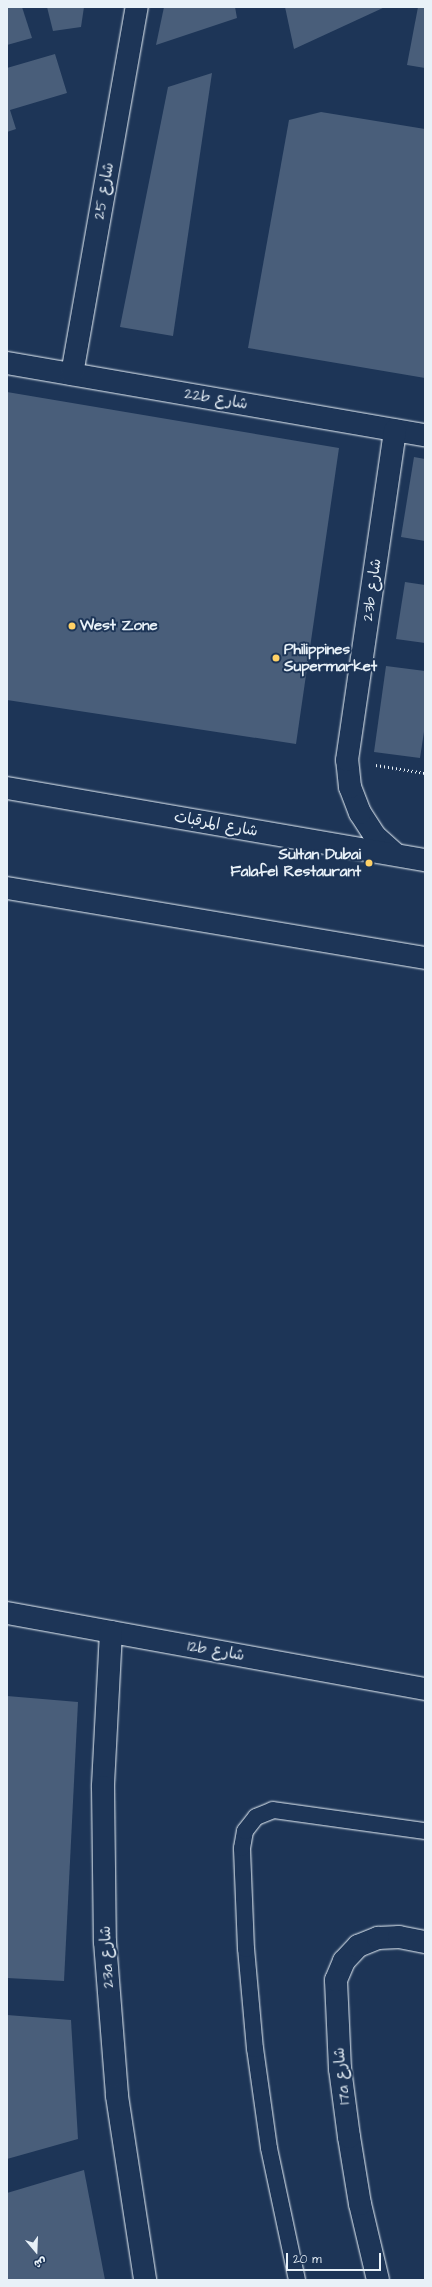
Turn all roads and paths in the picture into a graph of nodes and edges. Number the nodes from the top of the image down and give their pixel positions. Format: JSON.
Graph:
{"nodes":[{"id":1,"x":137,"y":7,"type":"edge"},
{"id":2,"x":7,"y":363,"type":"edge"},
{"id":3,"x":72,"y":374,"type":"junction"},
{"id":4,"x":395,"y":430,"type":"junction"},
{"id":5,"x":425,"y":435,"type":"edge"},
{"id":6,"x":347,"y":760,"type":"junction"},
{"id":7,"x":425,"y":773,"type":"edge"},
{"id":8,"x":7,"y":788,"type":"edge"},
{"id":9,"x":395,"y":854,"type":"junction"},
{"id":10,"x":425,"y":860,"type":"edge"},
{"id":11,"x":7,"y":888,"type":"edge"},
{"id":12,"x":425,"y":958,"type":"edge"},
{"id":13,"x":7,"y":1613,"type":"edge"},
{"id":14,"x":111,"y":1632,"type":"junction"},
{"id":15,"x":425,"y":1689,"type":"edge"},
{"id":16,"x":425,"y":1831,"type":"edge"},
{"id":17,"x":425,"y":1942,"type":"edge"},
{"id":18,"x":145,"y":2280,"type":"edge"},
{"id":19,"x":297,"y":2280,"type":"edge"},
{"id":20,"x":378,"y":2280,"type":"edge"}],
"edges":[{"from":1,"to":3,"type":"street","name":"شارع 25"},
{"from":2,"to":3,"type":"street","name":"22b شارع"},
{"from":3,"to":4,"type":"street","name":"22b شارع"},
{"from":4,"to":5,"type":"street","name":"22b شارع"},
{"from":4,"to":6,"type":"street","name":"23b شارع"},
{"from":6,"to":7,"type":"path"},
{"from":6,"to":9,"type":"street","name":"23b شارع"},
{"from":8,"to":9,"type":"street","name":"شارع المرقبات"},
{"from":9,"to":10,"type":"street","name":"شارع المرقبات"},
{"from":11,"to":12,"type":"street"},
{"from":13,"to":14,"type":"street","name":"12b شارع"},
{"from":14,"to":15,"type":"street","name":"12b شارع"},
{"from":14,"to":18,"type":"street","name":"23a شارع"},
{"from":16,"to":19,"type":"lane"},
{"from":17,"to":20,"type":"street","name":"17a شارع"}]}
